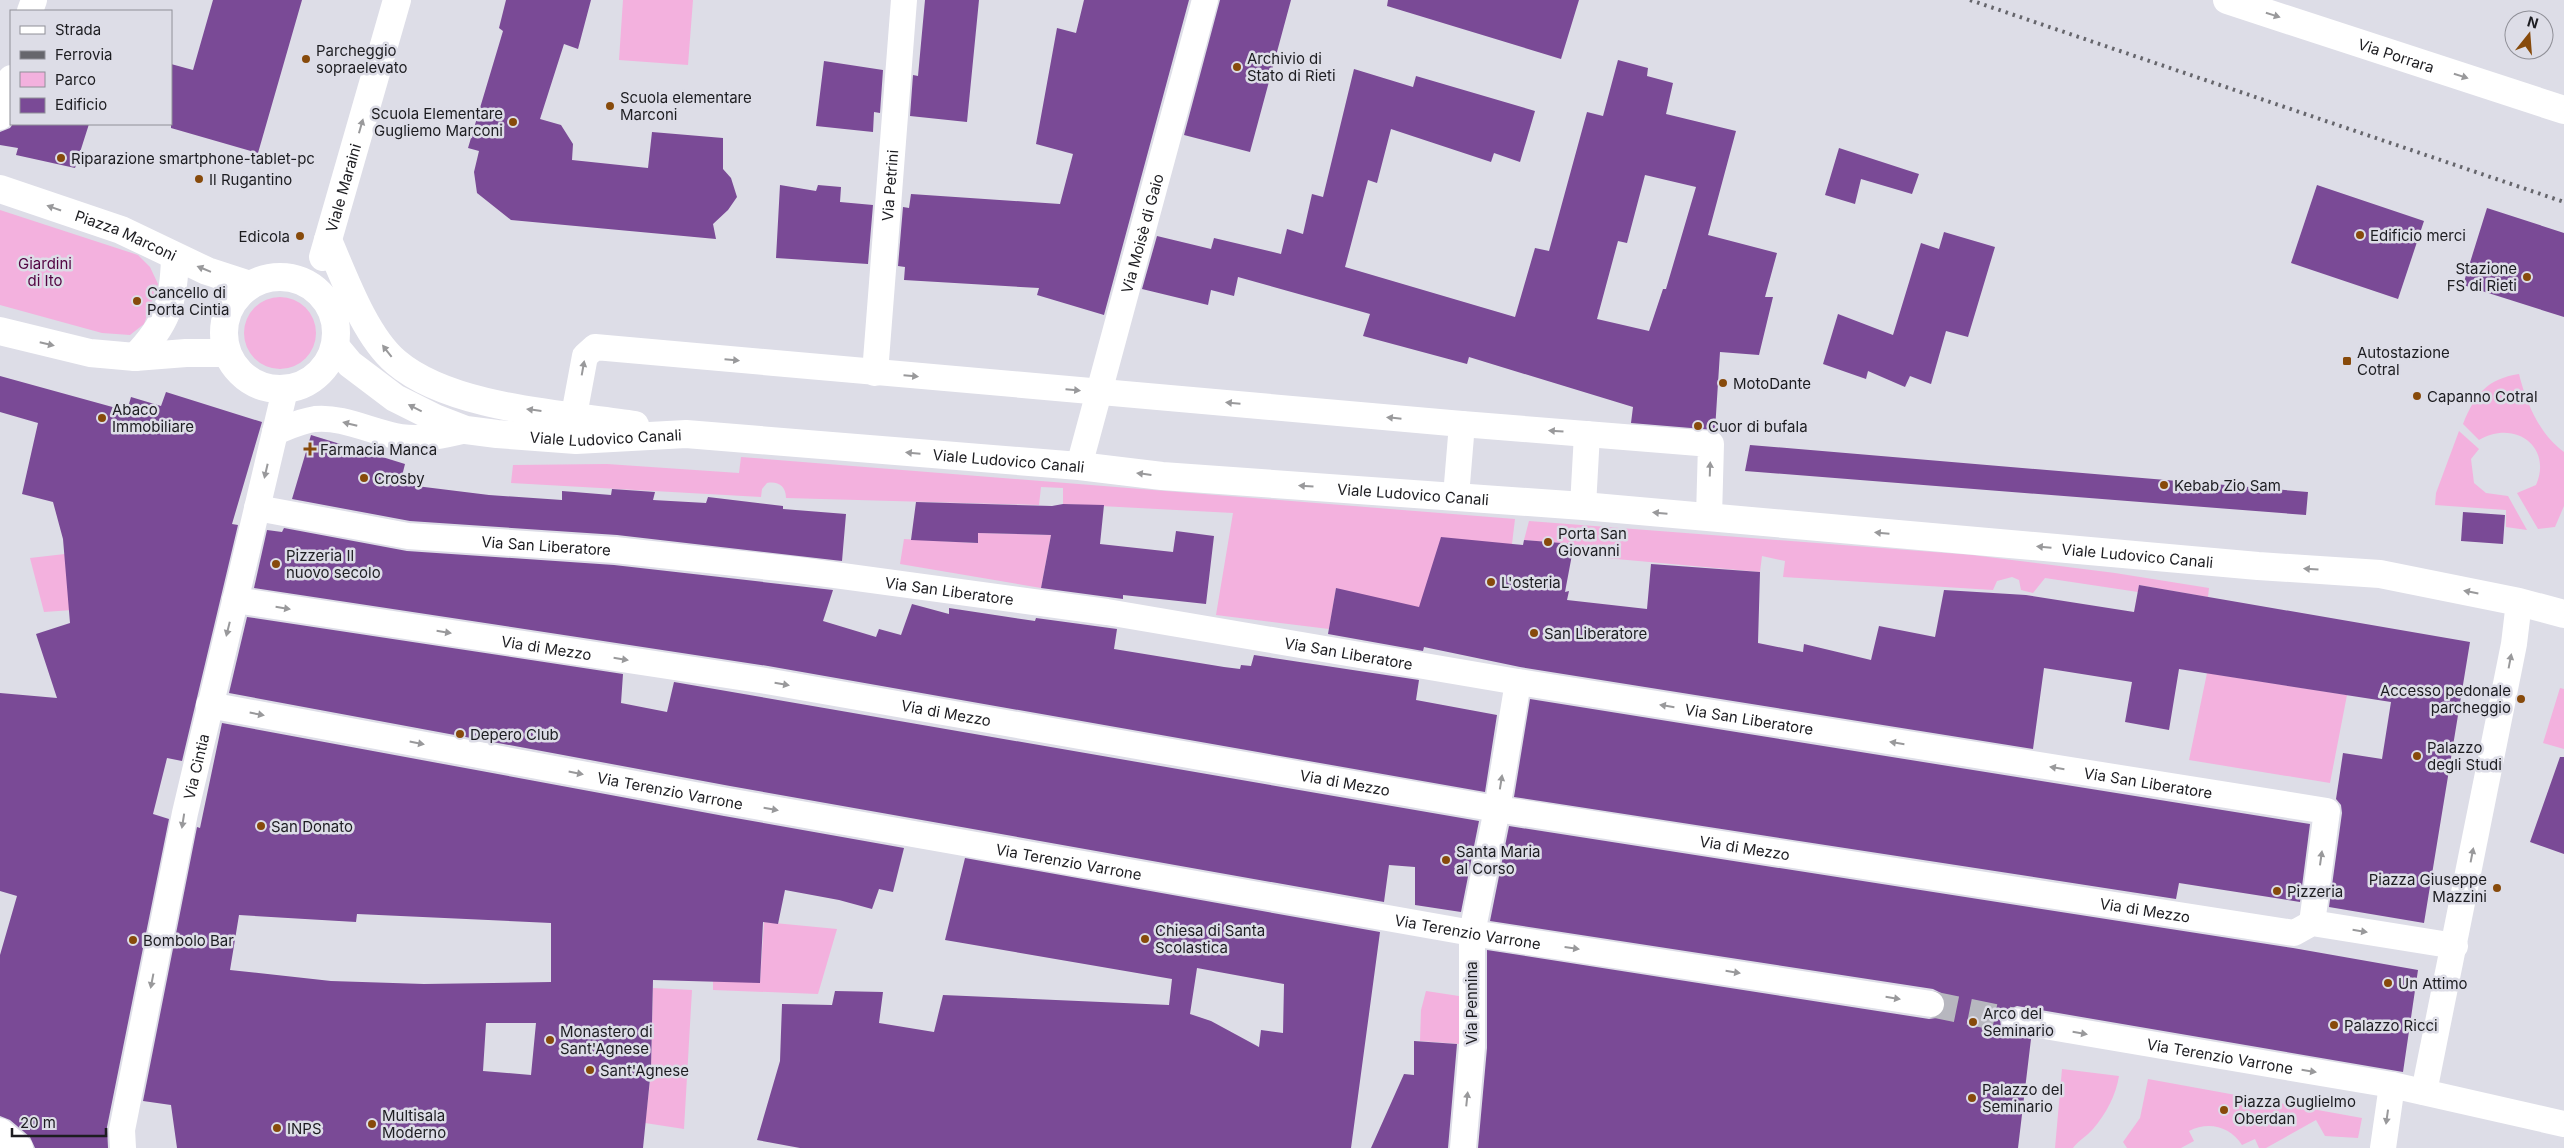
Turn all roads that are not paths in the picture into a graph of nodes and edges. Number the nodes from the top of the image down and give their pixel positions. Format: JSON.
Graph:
{"nodes":[{"id":1,"x":398,"y":0,"type":"edge"},
{"id":2,"x":904,"y":0,"type":"edge"},
{"id":3,"x":1204,"y":0,"type":"edge"},
{"id":4,"x":2227,"y":0,"type":"edge"},
{"id":5,"x":10,"y":82,"type":"edge"},
{"id":6,"x":2564,"y":110,"type":"edge"},
{"id":7,"x":0,"y":117,"type":"edge"},
{"id":8,"x":0,"y":189,"type":"edge"},
{"id":9,"x":328,"y":240,"type":"junction"},
{"id":10,"x":175,"y":257,"type":"junction"},
{"id":11,"x":250,"y":285,"type":"junction"},
{"id":12,"x":313,"y":287,"type":"junction"},
{"id":13,"x":0,"y":331,"type":"edge"},
{"id":14,"x":336,"y":346,"type":"junction"},
{"id":15,"x":227,"y":352,"type":"junction"},
{"id":16,"x":135,"y":357,"type":"junction"},
{"id":17,"x":874,"y":373,"type":"junction"},
{"id":18,"x":285,"y":390,"type":"junction"},
{"id":19,"x":1099,"y":392,"type":"junction"},
{"id":20,"x":574,"y":416,"type":"junction"},
{"id":21,"x":1462,"y":424,"type":"junction"},
{"id":22,"x":466,"y":430,"type":"junction"},
{"id":23,"x":275,"y":432,"type":"junction"},
{"id":24,"x":686,"y":434,"type":"junction"},
{"id":25,"x":1587,"y":434,"type":"junction"},
{"id":26,"x":1079,"y":466,"type":"junction"},
{"id":27,"x":1456,"y":496,"type":"junction"},
{"id":28,"x":1583,"y":506,"type":"junction"},
{"id":29,"x":257,"y":508,"type":"junction"},
{"id":30,"x":1709,"y":517,"type":"junction"},
{"id":31,"x":235,"y":600,"type":"junction"},
{"id":32,"x":2519,"y":602,"type":"junction"},
{"id":33,"x":2564,"y":614,"type":"edge"},
{"id":34,"x":1518,"y":682,"type":"junction"},
{"id":35,"x":209,"y":705,"type":"junction"},
{"id":36,"x":1497,"y":808,"type":"junction"},
{"id":37,"x":2312,"y":923,"type":"junction"},
{"id":38,"x":1472,"y":933,"type":"junction"},
{"id":39,"x":2454,"y":946,"type":"junction"},
{"id":40,"x":1931,"y":1004,"type":"tunnel mouth"},
{"id":41,"x":2015,"y":1021,"type":"tunnel mouth"},
{"id":42,"x":2392,"y":1085,"type":"junction"},
{"id":43,"x":2424,"y":1092,"type":"junction"},
{"id":44,"x":2564,"y":1124,"type":"edge"},
{"id":45,"x":0,"y":1131,"type":"edge"},
{"id":46,"x":20,"y":1148,"type":"edge"},
{"id":47,"x":123,"y":1148,"type":"edge"},
{"id":48,"x":1463,"y":1148,"type":"edge"},
{"id":49,"x":2383,"y":1148,"type":"edge"}],
"edges":[{"from":9,"to":1,"type":"street","name":"Viale Maraini","one_way":true},
{"from":2,"to":17,"type":"street","name":"Via Petrini"},
{"from":3,"to":19,"type":"street","name":"Via Moisè di Gaio"},
{"from":4,"to":6,"type":"street","name":"Via Porrara","one_way":true},
{"from":5,"to":7,"type":"street"},
{"from":10,"to":8,"type":"street","name":"Piazza Marconi","one_way":true},
{"from":9,"to":12,"type":"street","name":"Viale Maraini"},
{"from":20,"to":9,"type":"street","one_way":true},
{"from":11,"to":10,"type":"street","name":"Piazza Marconi","one_way":true},
{"from":10,"to":16,"type":"street"},
{"from":11,"to":12,"type":"street"},
{"from":11,"to":15,"type":"street"},
{"from":12,"to":14,"type":"street"},
{"from":13,"to":16,"type":"street","one_way":true},
{"from":14,"to":18,"type":"street"},
{"from":22,"to":14,"type":"street","name":"Viale Ludovico Canali","one_way":true},
{"from":15,"to":16,"type":"street"},
{"from":15,"to":18,"type":"street"},
{"from":17,"to":19,"type":"street","one_way":true},
{"from":20,"to":17,"type":"street","one_way":true},
{"from":18,"to":23,"type":"street","name":"Via Cintia"},
{"from":21,"to":19,"type":"street","one_way":true},
{"from":19,"to":26,"type":"street","name":"Via Moisè di Gaio"},
{"from":20,"to":24,"type":"street"},
{"from":25,"to":21,"type":"street","one_way":true},
{"from":21,"to":27,"type":"street"},
{"from":22,"to":23,"type":"street","one_way":true},
{"from":22,"to":24,"type":"street","name":"Viale Ludovico Canali"},
{"from":23,"to":29,"type":"street","name":"Via Cintia","one_way":true},
{"from":26,"to":24,"type":"street","name":"Viale Ludovico Canali","one_way":true},
{"from":25,"to":28,"type":"street"},
{"from":30,"to":25,"type":"street","one_way":true},
{"from":27,"to":26,"type":"street","name":"Viale Ludovico Canali","one_way":true},
{"from":27,"to":28,"type":"street","name":"Viale Ludovico Canali"},
{"from":30,"to":28,"type":"street","name":"Viale Ludovico Canali","one_way":true},
{"from":29,"to":31,"type":"street","name":"Via Cintia"},
{"from":29,"to":34,"type":"street","name":"Via San Liberatore"},
{"from":32,"to":30,"type":"street","name":"Viale Ludovico Canali","one_way":true},
{"from":31,"to":35,"type":"street","name":"Via Cintia","one_way":true},
{"from":31,"to":36,"type":"street","name":"Via di Mezzo","one_way":true},
{"from":32,"to":33,"type":"street","name":"Viale Ludovico Canali"},
{"from":39,"to":32,"type":"street","one_way":true},
{"from":36,"to":34,"type":"street","name":"Via Pennina","one_way":true},
{"from":37,"to":34,"type":"street","name":"Via San Liberatore","one_way":true},
{"from":35,"to":38,"type":"street","name":"Via Terenzio Varrone","one_way":true},
{"from":35,"to":47,"type":"street","name":"Via Cintia","one_way":true},
{"from":36,"to":37,"type":"street","name":"Via di Mezzo"},
{"from":36,"to":38,"type":"street","name":"Via Pennina"},
{"from":37,"to":39,"type":"street","one_way":true},
{"from":38,"to":40,"type":"street","name":"Via Terenzio Varrone","one_way":true},
{"from":48,"to":38,"type":"street","name":"Via Pennina","one_way":true},
{"from":39,"to":43,"type":"street"},
{"from":41,"to":42,"type":"street","name":"Via Terenzio Varrone","one_way":true},
{"from":42,"to":43,"type":"street","name":"Via Terenzio Varrone"},
{"from":42,"to":49,"type":"street","one_way":true},
{"from":43,"to":44,"type":"street","name":"Via Terenzio Varrone"},
{"from":45,"to":46,"type":"street"}]}
